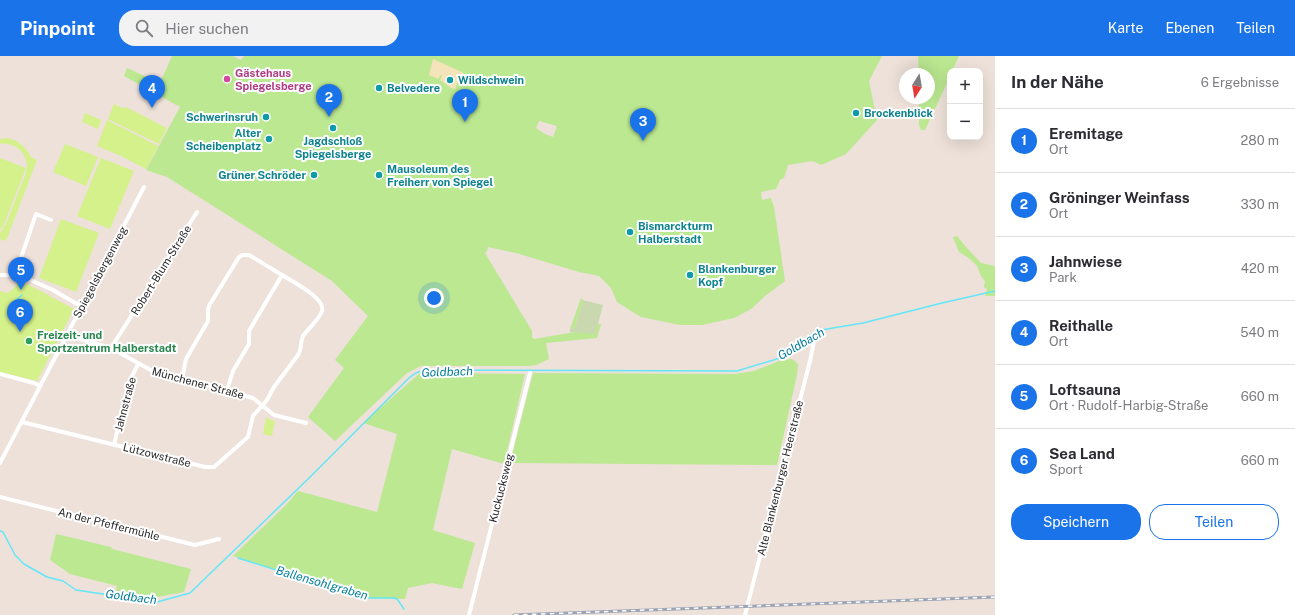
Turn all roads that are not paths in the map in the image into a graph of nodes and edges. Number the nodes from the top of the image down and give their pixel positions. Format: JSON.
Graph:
{"nodes":[{"id":1,"x":144,"y":187,"type":"dead end"},
{"id":2,"x":197,"y":212,"type":"dead end"},
{"id":3,"x":51,"y":220,"type":"dead end"},
{"id":4,"x":0,"y":275,"type":"edge"},
{"id":5,"x":15,"y":275,"type":"junction"},
{"id":6,"x":282,"y":275,"type":"junction"},
{"id":7,"x":82,"y":307,"type":"junction"},
{"id":8,"x":67,"y":335,"type":"junction"},
{"id":9,"x":814,"y":341,"type":"dead end"},
{"id":10,"x":111,"y":348,"type":"junction"},
{"id":11,"x":138,"y":364,"type":"junction"},
{"id":12,"x":530,"y":373,"type":"dead end"},
{"id":13,"x":1,"y":375,"type":"edge"},
{"id":14,"x":182,"y":379,"type":"junction"},
{"id":15,"x":0,"y":380,"type":"edge"},
{"id":16,"x":40,"y":386,"type":"junction"},
{"id":17,"x":227,"y":390,"type":"junction"},
{"id":18,"x":262,"y":406,"type":"junction"},
{"id":19,"x":22,"y":422,"type":"junction"},
{"id":20,"x":306,"y":423,"type":"dead end"},
{"id":21,"x":114,"y":445,"type":"junction"},
{"id":22,"x":0,"y":463,"type":"edge"},
{"id":23,"x":0,"y":497,"type":"edge"},
{"id":24,"x":219,"y":539,"type":"dead end"},
{"id":25,"x":470,"y":615,"type":"edge"},
{"id":26,"x":745,"y":615,"type":"edge"}],
"edges":[{"from":1,"to":7,"type":"street","name":"Spiegelsbergenweg"},
{"from":2,"to":10,"type":"street","name":"Robert-Blum-Straße"},
{"from":3,"to":5,"type":"street"},
{"from":4,"to":5,"type":"street"},
{"from":5,"to":7,"type":"street"},
{"from":6,"to":14,"type":"street"},
{"from":6,"to":17,"type":"street"},
{"from":6,"to":18,"type":"street"},
{"from":7,"to":8,"type":"street","name":"Spiegelsbergenweg"},
{"from":8,"to":10,"type":"street","name":"Münchener Straße"},
{"from":8,"to":16,"type":"street","name":"Spiegelsbergenweg"},
{"from":9,"to":26,"type":"street","name":"Alte Blankenburger Heerstraße"},
{"from":10,"to":11,"type":"street","name":"Münchener Straße"},
{"from":11,"to":14,"type":"street","name":"Münchener Straße"},
{"from":11,"to":21,"type":"street","name":"Jahnstraße"},
{"from":12,"to":25,"type":"street","name":"Kuckucksweg"},
{"from":13,"to":15,"type":"street"},
{"from":13,"to":16,"type":"street"},
{"from":14,"to":17,"type":"street","name":"Münchener Straße"},
{"from":16,"to":19,"type":"street","name":"Spiegelsbergenweg"},
{"from":17,"to":18,"type":"street","name":"Münchener Straße"},
{"from":18,"to":20,"type":"street","name":"Münchener Straße"},
{"from":18,"to":21,"type":"street","name":"Lützowstraße"},
{"from":19,"to":21,"type":"street","name":"Lützowstraße"},
{"from":19,"to":22,"type":"street","name":"Spiegelsbergenweg"},
{"from":23,"to":24,"type":"street","name":"An der Pfeffermühle"}]}
